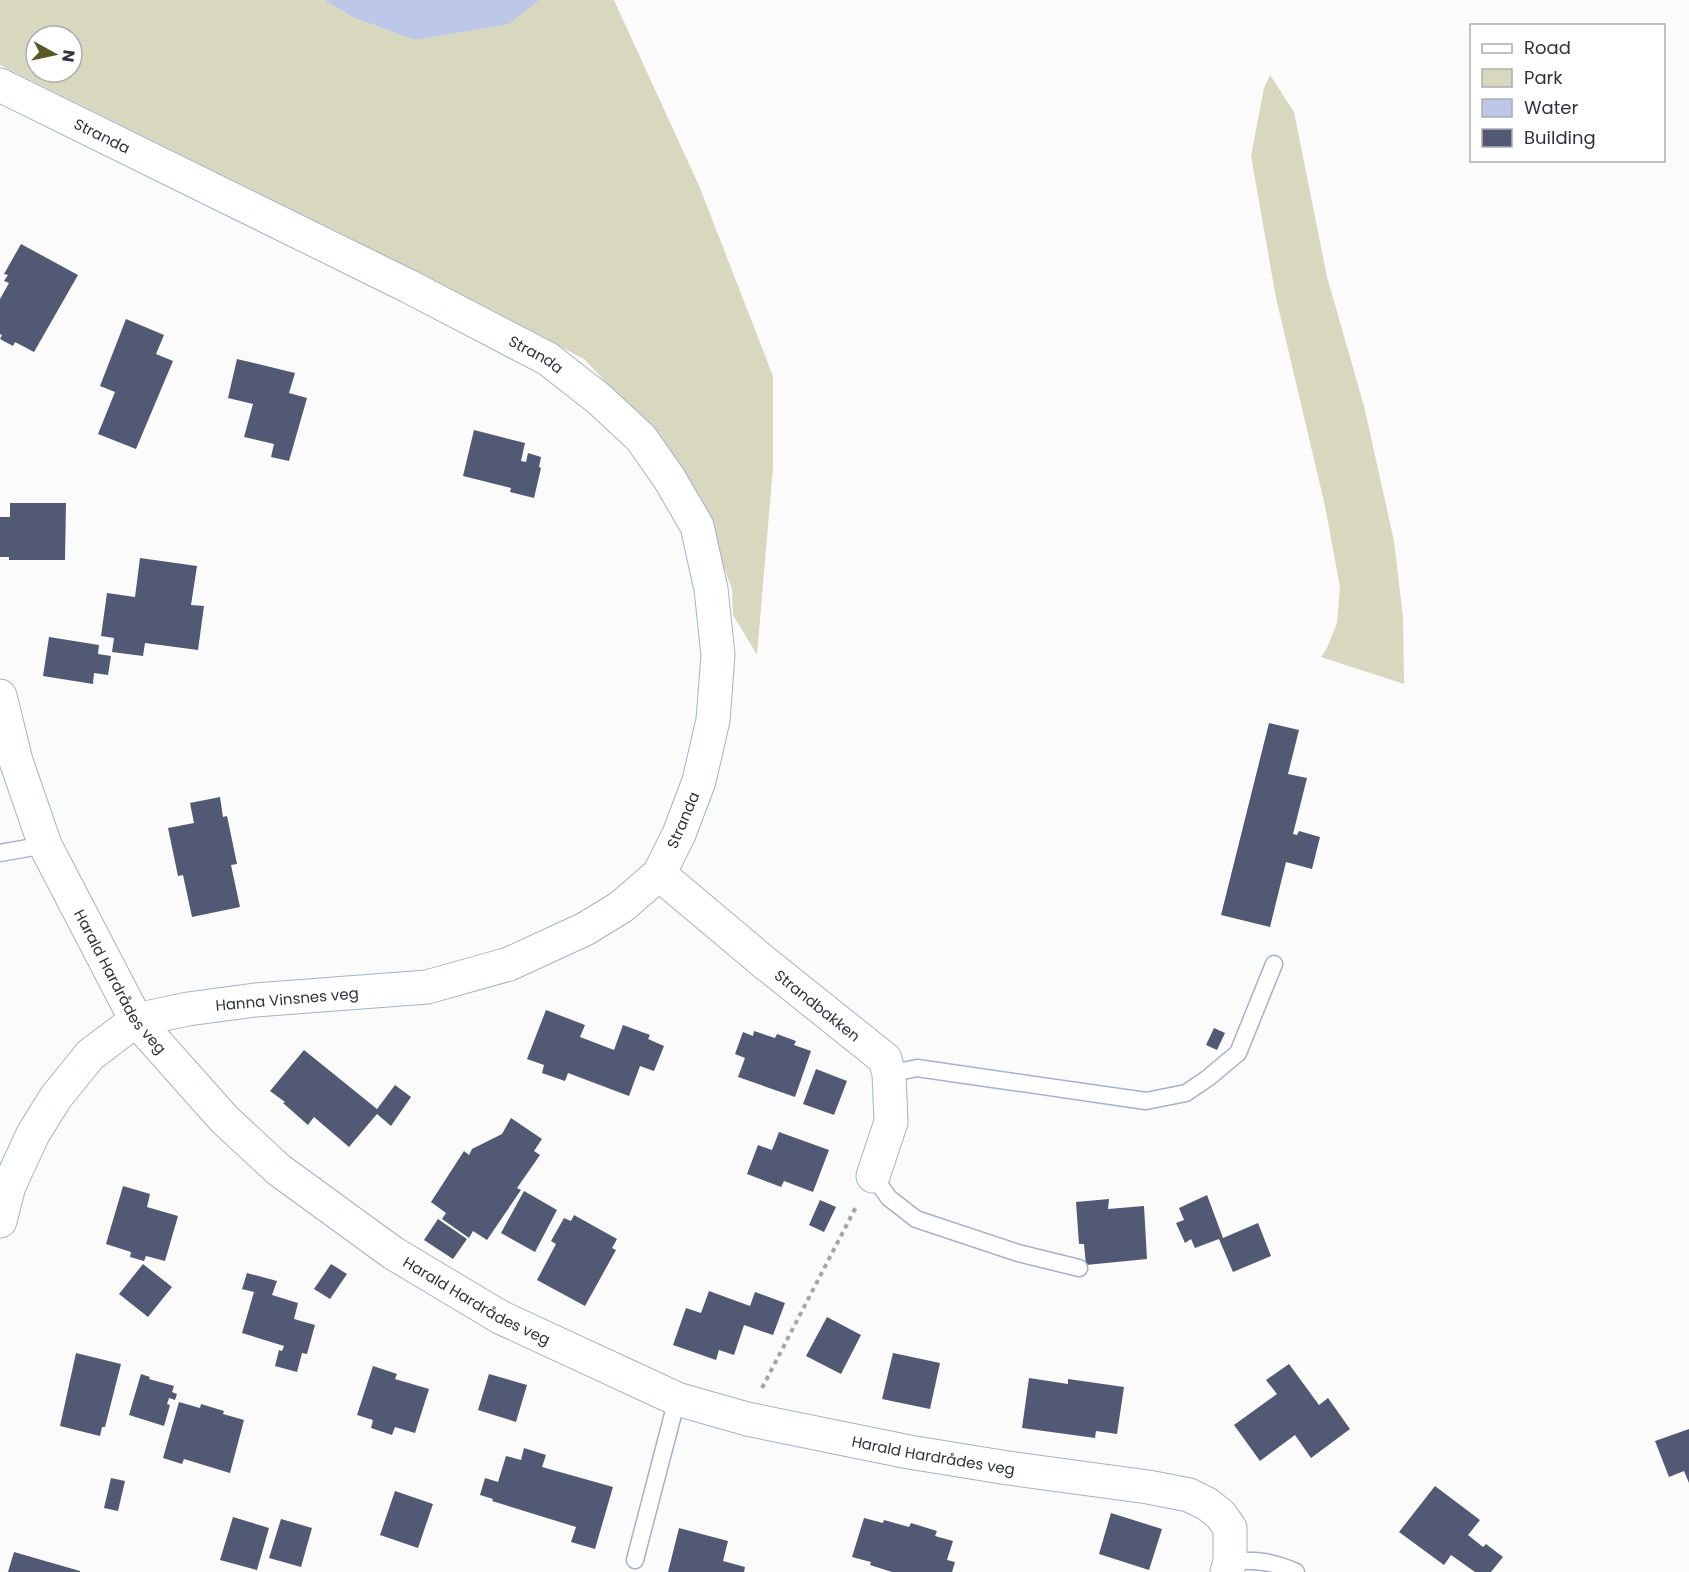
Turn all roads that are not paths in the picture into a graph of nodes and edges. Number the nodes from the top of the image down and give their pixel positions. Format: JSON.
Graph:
{"nodes":[{"id":1,"x":0,"y":85,"type":"edge"},
{"id":2,"x":0,"y":696,"type":"edge"},
{"id":3,"x":8,"y":761,"type":"edge"},
{"id":4,"x":45,"y":845,"type":"junction"},
{"id":5,"x":0,"y":853,"type":"edge"},
{"id":6,"x":659,"y":874,"type":"junction"},
{"id":7,"x":1274,"y":964,"type":"dead end"},
{"id":8,"x":136,"y":1020,"type":"junction"},
{"id":9,"x":889,"y":1074,"type":"junction"},
{"id":10,"x":873,"y":1176,"type":"joint"},
{"id":11,"x":4,"y":1184,"type":"edge"},
{"id":12,"x":0,"y":1221,"type":"edge"},
{"id":13,"x":1078,"y":1268,"type":"dead end"},
{"id":14,"x":676,"y":1399,"type":"junction"},
{"id":15,"x":635,"y":1560,"type":"dead end"},
{"id":16,"x":1228,"y":1566,"type":"edge"},
{"id":17,"x":1296,"y":1572,"type":"edge"}],
"edges":[{"from":1,"to":6,"type":"street","name":"Stranda"},
{"from":2,"to":3,"type":"street","name":"Harald Hardrådes veg"},
{"from":3,"to":4,"type":"street","name":"Harald Hardrådes veg"},
{"from":4,"to":5,"type":"lane"},
{"from":4,"to":8,"type":"street","name":"Harald Hardrådes veg"},
{"from":6,"to":8,"type":"street","name":"Hanna Vinsnes veg"},
{"from":6,"to":9,"type":"street","name":"Strandbakken"},
{"from":7,"to":9,"type":"lane"},
{"from":8,"to":11,"type":"street","name":"Hanna Vinsnes veg"},
{"from":8,"to":14,"type":"street","name":"Harald Hardrådes veg"},
{"from":9,"to":10,"type":"street","name":"Strandbakken"},
{"from":10,"to":13,"type":"lane"},
{"from":11,"to":12,"type":"street","name":"Hanna Vinsnes veg"},
{"from":14,"to":15,"type":"lane"},
{"from":14,"to":16,"type":"street","name":"Harald Hardrådes veg"},
{"from":16,"to":17,"type":"lane"}]}
